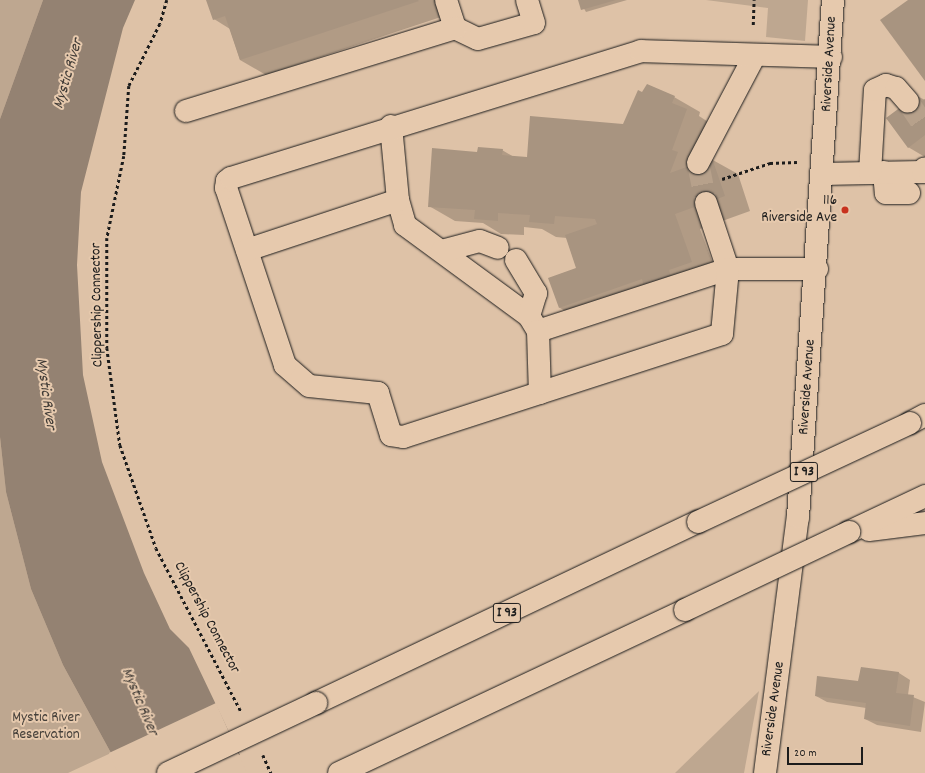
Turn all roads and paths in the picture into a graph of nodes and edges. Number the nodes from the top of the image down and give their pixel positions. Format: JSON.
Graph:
{"nodes":[{"id":1,"x":446,"y":0,"type":"edge"},
{"id":2,"x":527,"y":0,"type":"edge"},
{"id":3,"x":754,"y":0,"type":"edge"},
{"id":4,"x":833,"y":0,"type":"edge"},
{"id":5,"x":167,"y":2,"type":"edge"},
{"id":6,"x":753,"y":25,"type":"dead end"},
{"id":7,"x":454,"y":28,"type":"junction"},
{"id":8,"x":755,"y":55,"type":"junction"},
{"id":9,"x":831,"y":57,"type":"junction"},
{"id":10,"x":908,"y":102,"type":"tunnel mouth"},
{"id":11,"x":186,"y":111,"type":"dead end"},
{"id":12,"x":391,"y":126,"type":"junction"},
{"id":13,"x":804,"y":162,"type":"dead end"},
{"id":14,"x":698,"y":163,"type":"tunnel mouth"},
{"id":15,"x":925,"y":168,"type":"edge"},
{"id":16,"x":877,"y":172,"type":"junction"},
{"id":17,"x":823,"y":174,"type":"junction"},
{"id":18,"x":722,"y":180,"type":"dead end"},
{"id":19,"x":909,"y":194,"type":"dead end"},
{"id":20,"x":398,"y":200,"type":"junction"},
{"id":21,"x":706,"y":203,"type":"tunnel mouth"},
{"id":22,"x":498,"y":248,"type":"dead end"},
{"id":23,"x":247,"y":250,"type":"junction"},
{"id":24,"x":442,"y":251,"type":"junction"},
{"id":25,"x":516,"y":260,"type":"dead end"},
{"id":26,"x":728,"y":269,"type":"junction"},
{"id":27,"x":817,"y":269,"type":"junction"},
{"id":28,"x":533,"y":323,"type":"junction"},
{"id":29,"x":540,"y":393,"type":"junction"},
{"id":30,"x":917,"y":419,"type":"edge"},
{"id":31,"x":925,"y":496,"type":"edge"},
{"id":32,"x":894,"y":519,"type":"junction"},
{"id":33,"x":925,"y":523,"type":"edge"},
{"id":34,"x":244,"y":717,"type":"dead end"},
{"id":35,"x":261,"y":752,"type":"dead end"},
{"id":36,"x":343,"y":771,"type":"edge"},
{"id":37,"x":168,"y":773,"type":"edge"},
{"id":38,"x":271,"y":773,"type":"edge"},
{"id":39,"x":766,"y":773,"type":"edge"}],
"edges":[{"from":1,"to":7,"type":"main road"},
{"from":2,"to":7,"type":"main road"},
{"from":3,"to":6,"type":"path"},
{"from":4,"to":9,"type":"main road","name":"Riverside Avenue"},
{"from":5,"to":34,"type":"path","name":"Clippership Connector"},
{"from":7,"to":11,"type":"main road"},
{"from":8,"to":9,"type":"main road"},
{"from":8,"to":12,"type":"main road"},
{"from":8,"to":14,"type":"main road"},
{"from":9,"to":17,"type":"main road","name":"Riverside Avenue"},
{"from":10,"to":16,"type":"main road"},
{"from":12,"to":20,"type":"main road"},
{"from":12,"to":23,"type":"main road"},
{"from":13,"to":18,"type":"path"},
{"from":15,"to":16,"type":"main road"},
{"from":16,"to":17,"type":"main road"},
{"from":16,"to":19,"type":"main road"},
{"from":17,"to":27,"type":"main road","name":"Riverside Avenue"},
{"from":20,"to":23,"type":"main road"},
{"from":20,"to":24,"type":"main road"},
{"from":21,"to":26,"type":"main road"},
{"from":22,"to":24,"type":"main road"},
{"from":23,"to":29,"type":"main road"},
{"from":24,"to":28,"type":"main road"},
{"from":25,"to":28,"type":"main road"},
{"from":26,"to":27,"type":"main road"},
{"from":26,"to":28,"type":"main road"},
{"from":26,"to":29,"type":"main road"},
{"from":27,"to":39,"type":"main road","name":"Riverside Avenue"},
{"from":28,"to":29,"type":"main road"},
{"from":30,"to":37,"type":"main road","number":"I 93","bridge":true},
{"from":31,"to":32,"type":"main road"},
{"from":32,"to":33,"type":"main road"},
{"from":32,"to":36,"type":"main road","bridge":true},
{"from":35,"to":38,"type":"path"}]}
